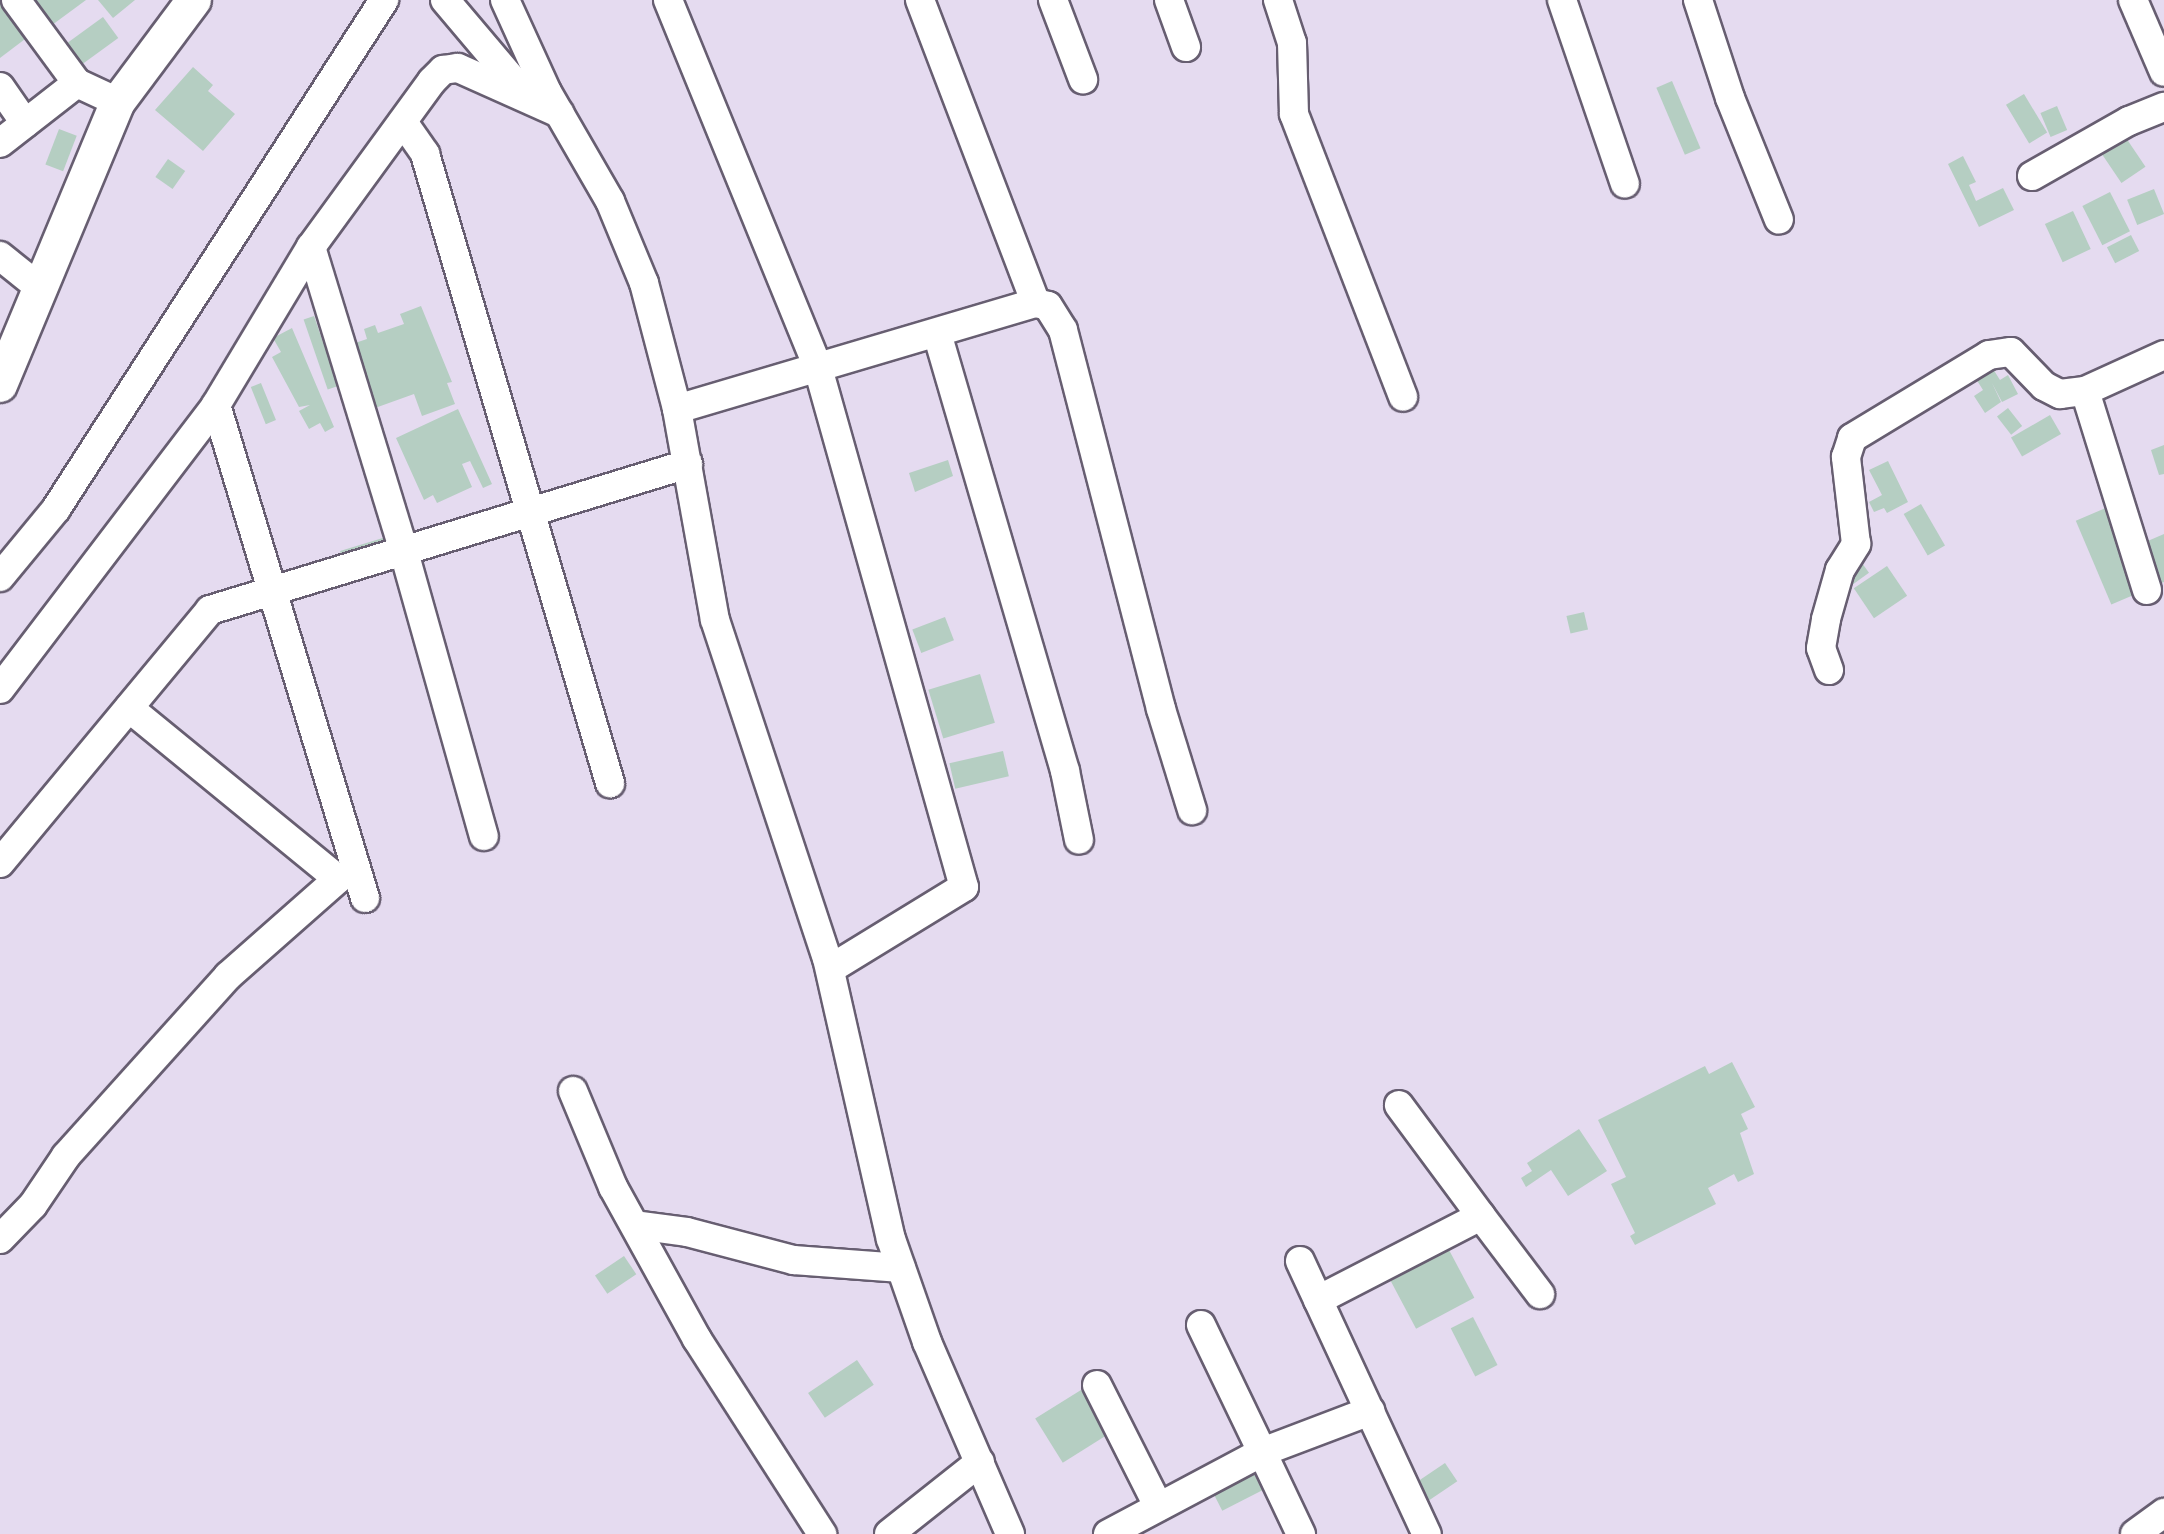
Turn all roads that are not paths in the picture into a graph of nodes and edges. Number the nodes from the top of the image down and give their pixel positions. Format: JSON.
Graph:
{"nodes":[{"id":1,"x":16,"y":0,"type":"edge"},
{"id":2,"x":384,"y":0,"type":"edge"},
{"id":3,"x":445,"y":0,"type":"edge"},
{"id":4,"x":505,"y":0,"type":"edge"},
{"id":5,"x":668,"y":0,"type":"edge"},
{"id":6,"x":920,"y":0,"type":"edge"},
{"id":7,"x":1053,"y":0,"type":"edge"},
{"id":8,"x":1169,"y":0,"type":"edge"},
{"id":9,"x":1278,"y":0,"type":"edge"},
{"id":10,"x":1562,"y":0,"type":"edge"},
{"id":11,"x":1698,"y":0,"type":"edge"},
{"id":12,"x":2133,"y":0,"type":"edge"},
{"id":13,"x":184,"y":4,"type":"edge"},
{"id":14,"x":1186,"y":47,"type":"dead end"},
{"id":15,"x":2164,"y":72,"type":"edge"},
{"id":16,"x":1083,"y":79,"type":"dead end"},
{"id":17,"x":77,"y":83,"type":"junction"},
{"id":18,"x":0,"y":87,"type":"edge"},
{"id":19,"x":118,"y":102,"type":"junction"},
{"id":20,"x":2164,"y":107,"type":"edge"},
{"id":21,"x":547,"y":108,"type":"junction"},
{"id":22,"x":403,"y":122,"type":"junction"},
{"id":23,"x":25,"y":123,"type":"junction"},
{"id":24,"x":0,"y":143,"type":"edge"},
{"id":25,"x":2032,"y":176,"type":"dead end"},
{"id":26,"x":1625,"y":184,"type":"dead end"},
{"id":27,"x":1779,"y":220,"type":"dead end"},
{"id":28,"x":311,"y":247,"type":"junction"},
{"id":29,"x":0,"y":256,"type":"edge"},
{"id":30,"x":40,"y":288,"type":"junction"},
{"id":31,"x":1036,"y":303,"type":"junction"},
{"id":32,"x":937,"y":333,"type":"junction"},
{"id":33,"x":2164,"y":355,"type":"edge"},
{"id":34,"x":818,"y":368,"type":"junction"},
{"id":35,"x":0,"y":385,"type":"edge"},
{"id":36,"x":2085,"y":391,"type":"junction"},
{"id":37,"x":1403,"y":397,"type":"dead end"},
{"id":38,"x":216,"y":405,"type":"junction"},
{"id":39,"x":677,"y":409,"type":"junction"},
{"id":40,"x":688,"y":464,"type":"junction"},
{"id":41,"x":530,"y":514,"type":"junction"},
{"id":42,"x":404,"y":552,"type":"junction"},
{"id":43,"x":0,"y":577,"type":"edge"},
{"id":44,"x":2147,"y":590,"type":"dead end"},
{"id":45,"x":273,"y":591,"type":"junction"},
{"id":46,"x":1829,"y":670,"type":"dead end"},
{"id":47,"x":0,"y":689,"type":"edge"},
{"id":48,"x":129,"y":708,"type":"junction"},
{"id":49,"x":610,"y":783,"type":"dead end"},
{"id":50,"x":1192,"y":810,"type":"dead end"},
{"id":51,"x":484,"y":836,"type":"dead end"},
{"id":52,"x":1079,"y":840,"type":"dead end"},
{"id":53,"x":0,"y":863,"type":"edge"},
{"id":54,"x":365,"y":898,"type":"dead end"},
{"id":55,"x":830,"y":969,"type":"junction"},
{"id":56,"x":573,"y":1091,"type":"dead end"},
{"id":57,"x":1399,"y":1105,"type":"dead end"},
{"id":58,"x":1481,"y":1216,"type":"junction"},
{"id":59,"x":635,"y":1225,"type":"junction"},
{"id":60,"x":0,"y":1239,"type":"edge"},
{"id":61,"x":1300,"y":1261,"type":"dead end"},
{"id":62,"x":901,"y":1268,"type":"junction"},
{"id":63,"x":1540,"y":1294,"type":"dead end"},
{"id":64,"x":1318,"y":1300,"type":"junction"},
{"id":65,"x":1201,"y":1325,"type":"dead end"},
{"id":66,"x":1097,"y":1385,"type":"dead end"},
{"id":67,"x":1370,"y":1411,"type":"junction"},
{"id":68,"x":1262,"y":1452,"type":"junction"},
{"id":69,"x":980,"y":1462,"type":"junction"},
{"id":70,"x":1158,"y":1506,"type":"junction"},
{"id":71,"x":2164,"y":1513,"type":"edge"},
{"id":72,"x":822,"y":1534,"type":"edge"},
{"id":73,"x":889,"y":1534,"type":"edge"},
{"id":74,"x":1010,"y":1534,"type":"edge"},
{"id":75,"x":1108,"y":1534,"type":"edge"},
{"id":76,"x":1301,"y":1534,"type":"edge"},
{"id":77,"x":1427,"y":1534,"type":"edge"},
{"id":78,"x":2135,"y":1534,"type":"edge"}],
"edges":[{"from":1,"to":17,"type":"street"},
{"from":2,"to":43,"type":"street"},
{"from":3,"to":21,"type":"street"},
{"from":4,"to":21,"type":"street"},
{"from":5,"to":34,"type":"street"},
{"from":6,"to":31,"type":"street"},
{"from":7,"to":16,"type":"street"},
{"from":8,"to":14,"type":"street"},
{"from":9,"to":37,"type":"street"},
{"from":10,"to":26,"type":"street"},
{"from":11,"to":27,"type":"street"},
{"from":12,"to":15,"type":"street"},
{"from":13,"to":19,"type":"main road"},
{"from":17,"to":19,"type":"street"},
{"from":17,"to":23,"type":"street"},
{"from":18,"to":23,"type":"street"},
{"from":19,"to":30,"type":"main road"},
{"from":20,"to":25,"type":"street"},
{"from":21,"to":22,"type":"street"},
{"from":21,"to":39,"type":"street"},
{"from":22,"to":28,"type":"street"},
{"from":22,"to":41,"type":"street"},
{"from":23,"to":24,"type":"street"},
{"from":28,"to":38,"type":"street"},
{"from":28,"to":42,"type":"street"},
{"from":29,"to":30,"type":"street"},
{"from":30,"to":35,"type":"main road"},
{"from":31,"to":32,"type":"street"},
{"from":31,"to":50,"type":"street"},
{"from":32,"to":34,"type":"street"},
{"from":32,"to":52,"type":"street"},
{"from":33,"to":36,"type":"street"},
{"from":34,"to":39,"type":"street"},
{"from":34,"to":55,"type":"street"},
{"from":36,"to":44,"type":"street"},
{"from":36,"to":46,"type":"street"},
{"from":38,"to":45,"type":"street"},
{"from":38,"to":47,"type":"street"},
{"from":39,"to":40,"type":"street"},
{"from":40,"to":41,"type":"street"},
{"from":40,"to":55,"type":"street"},
{"from":41,"to":42,"type":"street"},
{"from":41,"to":49,"type":"street"},
{"from":42,"to":45,"type":"street"},
{"from":42,"to":51,"type":"street"},
{"from":45,"to":48,"type":"street"},
{"from":45,"to":54,"type":"street"},
{"from":48,"to":53,"type":"street"},
{"from":48,"to":60,"type":"street"},
{"from":55,"to":62,"type":"street"},
{"from":56,"to":59,"type":"street"},
{"from":57,"to":58,"type":"street"},
{"from":58,"to":63,"type":"street"},
{"from":58,"to":64,"type":"street"},
{"from":59,"to":62,"type":"street"},
{"from":59,"to":72,"type":"street"},
{"from":61,"to":64,"type":"street"},
{"from":62,"to":69,"type":"street"},
{"from":64,"to":67,"type":"street"},
{"from":65,"to":68,"type":"street"},
{"from":66,"to":70,"type":"street"},
{"from":67,"to":68,"type":"street"},
{"from":67,"to":77,"type":"street"},
{"from":68,"to":70,"type":"street"},
{"from":68,"to":76,"type":"street"},
{"from":69,"to":73,"type":"street"},
{"from":69,"to":74,"type":"street"},
{"from":70,"to":75,"type":"street"},
{"from":71,"to":78,"type":"street"}]}
